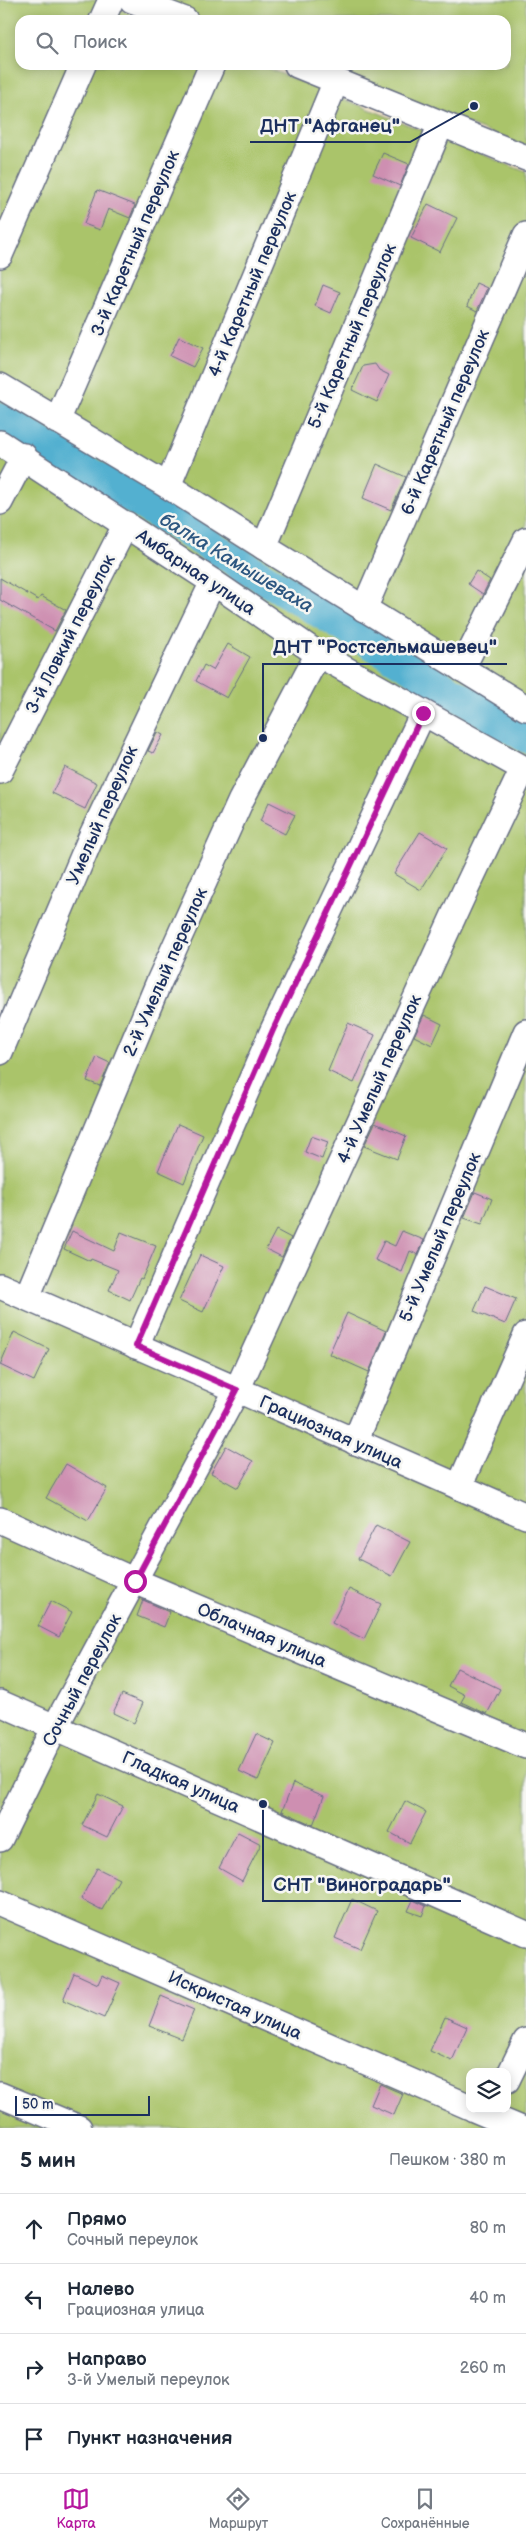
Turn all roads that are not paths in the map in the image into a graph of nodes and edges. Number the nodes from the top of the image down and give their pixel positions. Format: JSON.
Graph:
{"nodes":[{"id":1,"x":111,"y":0,"type":"edge"},
{"id":2,"x":132,"y":0,"type":"edge"},
{"id":3,"x":194,"y":0,"type":"edge"},
{"id":4,"x":104,"y":15,"type":"edge"},
{"id":5,"x":172,"y":15,"type":"edge"},
{"id":6,"x":187,"y":15,"type":"edge"},
{"id":7,"x":81,"y":70,"type":"edge"},
{"id":8,"x":210,"y":70,"type":"edge"},
{"id":9,"x":309,"y":70,"type":"edge"},
{"id":10,"x":336,"y":81,"type":"junction"},
{"id":11,"x":441,"y":124,"type":"junction"},
{"id":12,"x":526,"y":158,"type":"edge"},
{"id":13,"x":526,"y":235,"type":"edge"},
{"id":14,"x":0,"y":255,"type":"edge"},
{"id":15,"x":0,"y":386,"type":"edge"},
{"id":16,"x":57,"y":421,"type":"junction"},
{"id":17,"x":0,"y":443,"type":"edge"},
{"id":18,"x":24,"y":456,"type":"junction"},
{"id":19,"x":168,"y":486,"type":"junction"},
{"id":20,"x":0,"y":502,"type":"edge"},
{"id":21,"x":126,"y":524,"type":"junction"},
{"id":22,"x":526,"y":540,"type":"edge"},
{"id":23,"x":264,"y":547,"type":"junction"},
{"id":24,"x":213,"y":582,"type":"junction"},
{"id":25,"x":364,"y":609,"type":"junction"},
{"id":26,"x":318,"y":654,"type":"junction"},
{"id":27,"x":462,"y":669,"type":"junction"},
{"id":28,"x":526,"y":708,"type":"edge"},
{"id":29,"x":423,"y":713,"type":"junction"},
{"id":30,"x":524,"y":770,"type":"edge"},
{"id":31,"x":0,"y":771,"type":"edge"},
{"id":32,"x":526,"y":1032,"type":"edge"},
{"id":33,"x":0,"y":1052,"type":"edge"},
{"id":34,"x":0,"y":1286,"type":"edge"},
{"id":35,"x":26,"y":1297,"type":"junction"},
{"id":36,"x":526,"y":1335,"type":"edge"},
{"id":37,"x":136,"y":1346,"type":"junction"},
{"id":38,"x":237,"y":1390,"type":"junction"},
{"id":39,"x":355,"y":1442,"type":"junction"},
{"id":40,"x":460,"y":1487,"type":"junction"},
{"id":41,"x":526,"y":1516,"type":"edge"},
{"id":42,"x":0,"y":1520,"type":"edge"},
{"id":43,"x":135,"y":1581,"type":"junction"},
{"id":44,"x":0,"y":1703,"type":"edge"},
{"id":45,"x":55,"y":1727,"type":"junction"},
{"id":46,"x":526,"y":1746,"type":"edge"},
{"id":47,"x":0,"y":1839,"type":"edge"},
{"id":48,"x":0,"y":1903,"type":"edge"},
{"id":49,"x":526,"y":1934,"type":"edge"},
{"id":50,"x":526,"y":2041,"type":"edge"},
{"id":51,"x":511,"y":2072,"type":"edge"},
{"id":52,"x":0,"y":2095,"type":"edge"},
{"id":53,"x":482,"y":2114,"type":"edge"},
{"id":54,"x":78,"y":2128,"type":"edge"},
{"id":55,"x":519,"y":2128,"type":"edge"}],
"edges":[{"from":1,"to":4,"type":"street"},
{"from":2,"to":5,"type":"street"},
{"from":3,"to":6,"type":"street"},
{"from":7,"to":14,"type":"street"},
{"from":8,"to":16,"type":"street","name":"3-й Каретный переулок"},
{"from":9,"to":10,"type":"street"},
{"from":10,"to":11,"type":"street"},
{"from":10,"to":19,"type":"street","name":"4-й Каретный переулок"},
{"from":11,"to":12,"type":"street"},
{"from":11,"to":23,"type":"street","name":"5-й Каретный переулок"},
{"from":13,"to":25,"type":"street","name":"6-й Каретный переулок"},
{"from":15,"to":16,"type":"street"},
{"from":16,"to":19,"type":"street"},
{"from":17,"to":18,"type":"street","name":"Амбарная улица"},
{"from":18,"to":20,"type":"street"},
{"from":18,"to":21,"type":"street","name":"Амбарная улица"},
{"from":19,"to":23,"type":"street"},
{"from":21,"to":24,"type":"street","name":"Амбарная улица"},
{"from":21,"to":31,"type":"street","name":"3-й Ловкий переулок"},
{"from":22,"to":27,"type":"street"},
{"from":23,"to":25,"type":"street"},
{"from":24,"to":26,"type":"street","name":"Амбарная улица"},
{"from":24,"to":33,"type":"street","name":"Умелый переулок"},
{"from":25,"to":27,"type":"street"},
{"from":26,"to":29,"type":"street","name":"Амбарная улица"},
{"from":26,"to":35,"type":"street","name":"2-й Умелый переулок"},
{"from":27,"to":28,"type":"street"},
{"from":29,"to":30,"type":"street","name":"Амбарная улица"},
{"from":29,"to":37,"type":"street"},
{"from":30,"to":38,"type":"street","name":"4-й Умелый переулок"},
{"from":32,"to":39,"type":"street","name":"5-й Умелый переулок"},
{"from":34,"to":35,"type":"street","name":"Грациозная улица"},
{"from":35,"to":37,"type":"street","name":"Грациозная улица"},
{"from":36,"to":40,"type":"street"},
{"from":37,"to":38,"type":"street","name":"Грациозная улица"},
{"from":38,"to":39,"type":"street","name":"Грациозная улица"},
{"from":38,"to":43,"type":"street","name":"Сочный переулок"},
{"from":39,"to":40,"type":"street","name":"Грациозная улица"},
{"from":40,"to":41,"type":"street","name":"Грациозная улица"},
{"from":42,"to":43,"type":"street","name":"Облачная улица"},
{"from":43,"to":45,"type":"street","name":"Сочный переулок"},
{"from":43,"to":46,"type":"street","name":"Облачная улица"},
{"from":44,"to":45,"type":"street","name":"Гладкая улица"},
{"from":45,"to":47,"type":"street","name":"Сочный переулок"},
{"from":45,"to":49,"type":"street","name":"Гладкая улица"},
{"from":48,"to":53,"type":"street","name":"Искристая улица"},
{"from":50,"to":51,"type":"street"},
{"from":52,"to":54,"type":"street"},
{"from":53,"to":55,"type":"street","name":"Искристая улица"}]}
